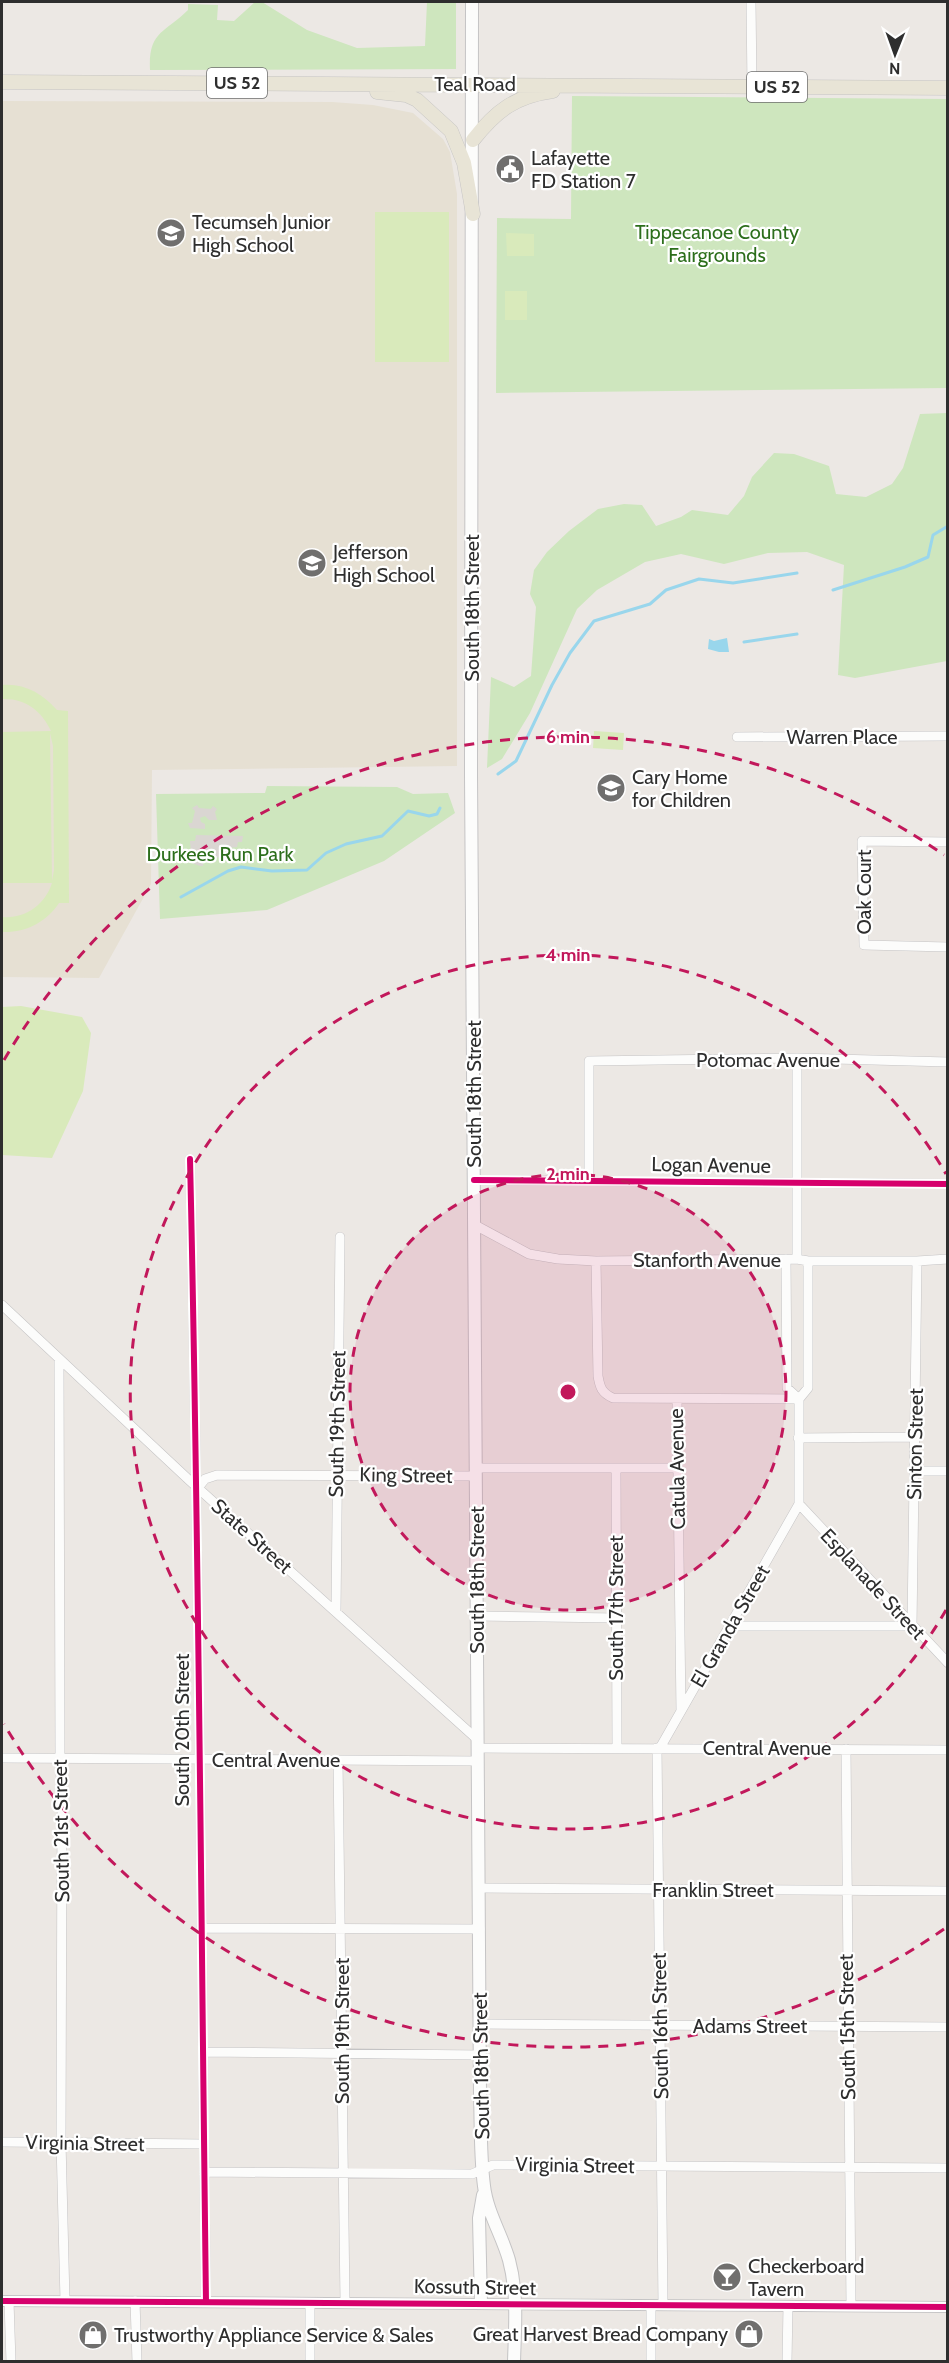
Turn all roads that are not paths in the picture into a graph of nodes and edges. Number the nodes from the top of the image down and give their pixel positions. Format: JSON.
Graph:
{"nodes":[{"id":1,"x":472,"y":2,"type":"edge"},
{"id":2,"x":751,"y":2,"type":"edge"},
{"id":3,"x":2,"y":82,"type":"edge"},
{"id":4,"x":324,"y":84,"type":"junction"},
{"id":5,"x":472,"y":84,"type":"junction"},
{"id":6,"x":606,"y":86,"type":"junction"},
{"id":7,"x":752,"y":87,"type":"junction"},
{"id":8,"x":948,"y":88,"type":"edge"},
{"id":9,"x":473,"y":140,"type":"junction"},
{"id":10,"x":473,"y":214,"type":"junction"},
{"id":11,"x":948,"y":736,"type":"edge"},
{"id":12,"x":737,"y":737,"type":"dead end"},
{"id":13,"x":948,"y":842,"type":"edge"},
{"id":14,"x":948,"y":947,"type":"edge"},
{"id":15,"x":797,"y":1058,"type":"junction"},
{"id":16,"x":948,"y":1062,"type":"edge"},
{"id":17,"x":190,"y":1159,"type":"dead end"},
{"id":18,"x":474,"y":1180,"type":"junction"},
{"id":19,"x":589,"y":1181,"type":"junction"},
{"id":20,"x":796,"y":1183,"type":"junction"},
{"id":21,"x":948,"y":1184,"type":"edge"},
{"id":22,"x":475,"y":1225,"type":"junction"},
{"id":23,"x":340,"y":1237,"type":"dead end"},
{"id":24,"x":786,"y":1259,"type":"junction"},
{"id":25,"x":797,"y":1259,"type":"junction"},
{"id":26,"x":948,"y":1259,"type":"edge"},
{"id":27,"x":596,"y":1261,"type":"junction"},
{"id":28,"x":808,"y":1261,"type":"junction"},
{"id":29,"x":917,"y":1262,"type":"junction"},
{"id":30,"x":2,"y":1305,"type":"edge"},
{"id":31,"x":59,"y":1361,"type":"junction"},
{"id":32,"x":677,"y":1399,"type":"junction"},
{"id":33,"x":799,"y":1399,"type":"junction"},
{"id":34,"x":915,"y":1437,"type":"junction"},
{"id":35,"x":798,"y":1438,"type":"junction"},
{"id":36,"x":616,"y":1468,"type":"junction"},
{"id":37,"x":677,"y":1468,"type":"junction"},
{"id":38,"x":915,"y":1471,"type":"junction"},
{"id":39,"x":948,"y":1471,"type":"edge"},
{"id":40,"x":476,"y":1472,"type":"junction"},
{"id":41,"x":336,"y":1475,"type":"junction"},
{"id":42,"x":198,"y":1488,"type":"junction"},
{"id":43,"x":799,"y":1504,"type":"junction"},
{"id":44,"x":336,"y":1611,"type":"junction"},
{"id":45,"x":478,"y":1616,"type":"junction"},
{"id":46,"x":617,"y":1618,"type":"junction"},
{"id":47,"x":730,"y":1626,"type":"junction"},
{"id":48,"x":912,"y":1626,"type":"junction"},
{"id":49,"x":948,"y":1664,"type":"edge"},
{"id":50,"x":681,"y":1712,"type":"junction"},
{"id":51,"x":478,"y":1744,"type":"junction"},
{"id":52,"x":616,"y":1748,"type":"junction"},
{"id":53,"x":658,"y":1748,"type":"junction"},
{"id":54,"x":846,"y":1749,"type":"junction"},
{"id":55,"x":948,"y":1750,"type":"edge"},
{"id":56,"x":2,"y":1758,"type":"edge"},
{"id":57,"x":60,"y":1759,"type":"junction"},
{"id":58,"x":199,"y":1759,"type":"junction"},
{"id":59,"x":338,"y":1760,"type":"junction"},
{"id":60,"x":478,"y":1761,"type":"junction"},
{"id":61,"x":479,"y":1888,"type":"junction"},
{"id":62,"x":659,"y":1890,"type":"junction"},
{"id":63,"x":846,"y":1890,"type":"junction"},
{"id":64,"x":948,"y":1891,"type":"edge"},
{"id":65,"x":201,"y":1928,"type":"junction"},
{"id":66,"x":342,"y":1928,"type":"junction"},
{"id":67,"x":480,"y":1929,"type":"junction"},
{"id":68,"x":480,"y":2024,"type":"junction"},
{"id":69,"x":660,"y":2026,"type":"junction"},
{"id":70,"x":848,"y":2026,"type":"junction"},
{"id":71,"x":948,"y":2027,"type":"edge"},
{"id":72,"x":203,"y":2052,"type":"junction"},
{"id":73,"x":342,"y":2052,"type":"junction"},
{"id":74,"x":480,"y":2055,"type":"junction"},
{"id":75,"x":2,"y":2142,"type":"edge"},
{"id":76,"x":61,"y":2142,"type":"junction"},
{"id":77,"x":204,"y":2144,"type":"junction"},
{"id":78,"x":662,"y":2166,"type":"junction"},
{"id":79,"x":849,"y":2167,"type":"junction"},
{"id":80,"x":482,"y":2168,"type":"junction"},
{"id":81,"x":948,"y":2168,"type":"edge"},
{"id":82,"x":204,"y":2172,"type":"junction"},
{"id":83,"x":344,"y":2175,"type":"junction"},
{"id":84,"x":484,"y":2187,"type":"junction"},
{"id":85,"x":5,"y":2301,"type":"edge"},
{"id":86,"x":65,"y":2301,"type":"junction"},
{"id":87,"x":135,"y":2301,"type":"junction"},
{"id":88,"x":206,"y":2302,"type":"junction"},
{"id":89,"x":345,"y":2302,"type":"junction"},
{"id":90,"x":310,"y":2303,"type":"junction"},
{"id":91,"x":481,"y":2303,"type":"junction"},
{"id":92,"x":515,"y":2304,"type":"junction"},
{"id":93,"x":651,"y":2305,"type":"junction"},
{"id":94,"x":663,"y":2305,"type":"junction"},
{"id":95,"x":788,"y":2306,"type":"junction"},
{"id":96,"x":851,"y":2306,"type":"junction"},
{"id":97,"x":948,"y":2307,"type":"edge"},
{"id":98,"x":11,"y":2361,"type":"edge"},
{"id":99,"x":137,"y":2361,"type":"edge"},
{"id":100,"x":310,"y":2361,"type":"edge"},
{"id":101,"x":514,"y":2361,"type":"edge"},
{"id":102,"x":651,"y":2361,"type":"edge"},
{"id":103,"x":787,"y":2361,"type":"edge"}],
"edges":[{"from":1,"to":5,"type":"main road","name":"South 18th Street"},
{"from":2,"to":7,"type":"street"},
{"from":3,"to":4,"type":"main road","name":"Teal Road","number":"US 52"},
{"from":4,"to":5,"type":"main road","name":"Teal Road","number":"US 52"},
{"from":4,"to":10,"type":"main road"},
{"from":5,"to":6,"type":"main road","name":"Teal Road","number":"US 52"},
{"from":5,"to":9,"type":"main road","name":"South 18th Street"},
{"from":6,"to":7,"type":"main road","name":"Teal Road","number":"US 52"},
{"from":6,"to":9,"type":"main road"},
{"from":7,"to":8,"type":"main road","name":"Teal Road","number":"US 52"},
{"from":9,"to":10,"type":"main road","name":"South 18th Street"},
{"from":10,"to":18,"type":"main road","name":"South 18th Street"},
{"from":11,"to":12,"type":"street","name":"Warren Place"},
{"from":13,"to":14,"type":"street","name":"Oak Court"},
{"from":15,"to":16,"type":"street","name":"Potomac Avenue"},
{"from":15,"to":19,"type":"street","name":"Potomac Avenue"},
{"from":15,"to":20,"type":"street"},
{"from":17,"to":42,"type":"street","name":"South 20th Street"},
{"from":18,"to":19,"type":"street","name":"Logan Avenue"},
{"from":18,"to":22,"type":"main road","name":"South 18th Street"},
{"from":19,"to":20,"type":"street","name":"Logan Avenue"},
{"from":20,"to":21,"type":"street","name":"Logan Avenue"},
{"from":20,"to":25,"type":"street"},
{"from":22,"to":27,"type":"street","name":"Stanforth Avenue"},
{"from":22,"to":40,"type":"main road","name":"South 18th Street"},
{"from":23,"to":41,"type":"street","name":"South 19th Street"},
{"from":24,"to":25,"type":"street","name":"Stanforth Avenue"},
{"from":24,"to":27,"type":"street","name":"Stanforth Avenue"},
{"from":24,"to":33,"type":"street"},
{"from":25,"to":28,"type":"street","name":"Stanforth Avenue"},
{"from":26,"to":29,"type":"street","name":"Stanforth Avenue"},
{"from":27,"to":32,"type":"street","name":"Catula Avenue"},
{"from":28,"to":29,"type":"street","name":"Stanforth Avenue"},
{"from":28,"to":33,"type":"street"},
{"from":29,"to":34,"type":"street","name":"Sinton Street"},
{"from":30,"to":31,"type":"street","name":"State Street"},
{"from":31,"to":42,"type":"street","name":"State Street"},
{"from":31,"to":57,"type":"street","name":"South 21st Street"},
{"from":32,"to":33,"type":"street"},
{"from":32,"to":37,"type":"street","name":"Catula Avenue"},
{"from":33,"to":35,"type":"street"},
{"from":34,"to":35,"type":"street"},
{"from":34,"to":38,"type":"street","name":"Sinton Street"},
{"from":35,"to":43,"type":"street"},
{"from":36,"to":37,"type":"street","name":"King Street"},
{"from":36,"to":40,"type":"street","name":"King Street"},
{"from":36,"to":46,"type":"street","name":"South 17th Street"},
{"from":37,"to":50,"type":"street","name":"Catula Avenue"},
{"from":38,"to":39,"type":"street"},
{"from":38,"to":48,"type":"street","name":"Sinton Street"},
{"from":40,"to":41,"type":"street","name":"King Street"},
{"from":40,"to":45,"type":"main road","name":"South 18th Street"},
{"from":41,"to":42,"type":"street","name":"King Street"},
{"from":41,"to":44,"type":"street","name":"South 19th Street"},
{"from":42,"to":44,"type":"street","name":"State Street"},
{"from":42,"to":58,"type":"street","name":"South 20th Street"},
{"from":43,"to":47,"type":"street","name":"El Granda Street"},
{"from":43,"to":48,"type":"street","name":"Esplanade Street"},
{"from":44,"to":51,"type":"street","name":"State Street"},
{"from":45,"to":46,"type":"street"},
{"from":45,"to":51,"type":"main road","name":"South 18th Street"},
{"from":46,"to":52,"type":"street","name":"South 17th Street"},
{"from":47,"to":48,"type":"street"},
{"from":47,"to":50,"type":"street","name":"El Granda Street"},
{"from":48,"to":49,"type":"street","name":"Esplanade Street"},
{"from":50,"to":53,"type":"street","name":"El Granda Street"},
{"from":51,"to":52,"type":"street","name":"Central Avenue"},
{"from":51,"to":60,"type":"main road","name":"South 18th Street"},
{"from":52,"to":53,"type":"street","name":"Central Avenue"},
{"from":53,"to":54,"type":"street","name":"Central Avenue"},
{"from":53,"to":62,"type":"street","name":"South 16th Street"},
{"from":54,"to":55,"type":"street","name":"Central Avenue"},
{"from":54,"to":63,"type":"street","name":"South 15th Street"},
{"from":56,"to":57,"type":"street","name":"Central Avenue"},
{"from":57,"to":58,"type":"street","name":"Central Avenue"},
{"from":57,"to":76,"type":"street","name":"South 21st Street"},
{"from":58,"to":59,"type":"street","name":"Central Avenue"},
{"from":58,"to":65,"type":"street","name":"South 20th Street"},
{"from":59,"to":60,"type":"street","name":"Central Avenue"},
{"from":59,"to":66,"type":"street","name":"South 19th Street"},
{"from":60,"to":61,"type":"main road","name":"South 18th Street"},
{"from":61,"to":62,"type":"street","name":"Franklin Street"},
{"from":61,"to":67,"type":"main road","name":"South 18th Street"},
{"from":62,"to":63,"type":"street","name":"Franklin Street"},
{"from":62,"to":69,"type":"street","name":"South 16th Street"},
{"from":63,"to":64,"type":"street","name":"Franklin Street"},
{"from":63,"to":70,"type":"street","name":"South 15th Street"},
{"from":65,"to":66,"type":"street"},
{"from":65,"to":72,"type":"street","name":"South 20th Street"},
{"from":66,"to":67,"type":"street"},
{"from":66,"to":73,"type":"street","name":"South 19th Street"},
{"from":67,"to":68,"type":"main road","name":"South 18th Street"},
{"from":68,"to":69,"type":"street","name":"Adams Street"},
{"from":68,"to":74,"type":"main road","name":"South 18th Street"},
{"from":69,"to":70,"type":"street","name":"Adams Street"},
{"from":69,"to":78,"type":"street","name":"South 16th Street"},
{"from":70,"to":71,"type":"street","name":"Adams Street"},
{"from":70,"to":79,"type":"street","name":"South 15th Street"},
{"from":72,"to":73,"type":"street"},
{"from":72,"to":77,"type":"street","name":"South 20th Street"},
{"from":73,"to":74,"type":"street"},
{"from":73,"to":83,"type":"street","name":"South 19th Street"},
{"from":74,"to":80,"type":"main road","name":"South 18th Street"},
{"from":75,"to":76,"type":"street","name":"Virginia Street"},
{"from":76,"to":77,"type":"street","name":"Virginia Street"},
{"from":76,"to":86,"type":"street","name":"South 21st Street"},
{"from":77,"to":82,"type":"street","name":"South 20th Street"},
{"from":78,"to":79,"type":"street","name":"Virginia Street"},
{"from":78,"to":80,"type":"street","name":"Virginia Street"},
{"from":78,"to":94,"type":"street","name":"South 16th Street"},
{"from":79,"to":81,"type":"street","name":"Virginia Street"},
{"from":79,"to":96,"type":"street","name":"South 15th Street"},
{"from":80,"to":83,"type":"street","name":"Virginia Street"},
{"from":80,"to":84,"type":"main road","name":"South 18th Street"},
{"from":82,"to":83,"type":"street","name":"Virginia Street"},
{"from":82,"to":88,"type":"street","name":"South 20th Street"},
{"from":83,"to":89,"type":"street","name":"South 19th Street"},
{"from":84,"to":91,"type":"main road"},
{"from":84,"to":92,"type":"main road","name":"South 18th Street"},
{"from":85,"to":86,"type":"street","name":"Kossuth Street"},
{"from":85,"to":98,"type":"street"},
{"from":86,"to":87,"type":"street","name":"Kossuth Street"},
{"from":87,"to":88,"type":"street","name":"Kossuth Street"},
{"from":87,"to":99,"type":"street"},
{"from":88,"to":90,"type":"street","name":"Kossuth Street"},
{"from":89,"to":90,"type":"street","name":"Kossuth Street"},
{"from":89,"to":91,"type":"street","name":"Kossuth Street"},
{"from":90,"to":100,"type":"street"},
{"from":91,"to":92,"type":"street","name":"Kossuth Street"},
{"from":92,"to":93,"type":"street","name":"Kossuth Street"},
{"from":92,"to":101,"type":"main road","name":"South 18th Street"},
{"from":93,"to":94,"type":"street","name":"Kossuth Street"},
{"from":93,"to":102,"type":"street"},
{"from":94,"to":95,"type":"street","name":"Kossuth Street"},
{"from":95,"to":96,"type":"street","name":"Kossuth Street"},
{"from":95,"to":103,"type":"street"},
{"from":96,"to":97,"type":"street","name":"Kossuth Street"}]}
